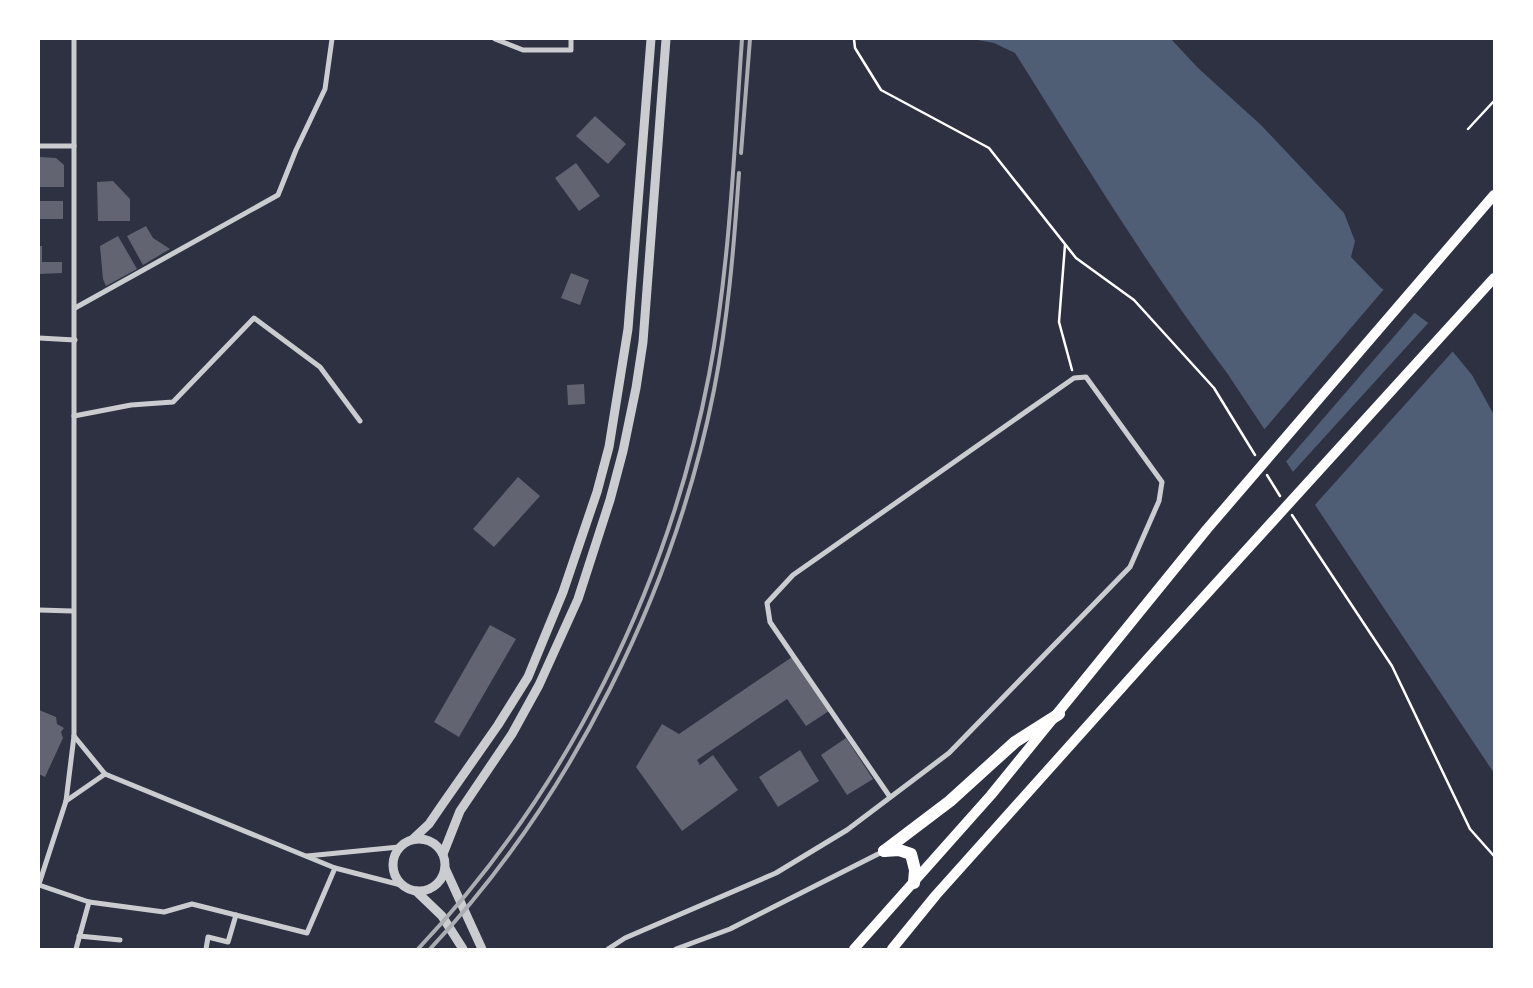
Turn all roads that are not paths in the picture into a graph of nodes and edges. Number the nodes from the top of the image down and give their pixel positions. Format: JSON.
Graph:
{"nodes":[{"id":1,"x":74,"y":39,"type":"edge"},
{"id":2,"x":332,"y":39,"type":"edge"},
{"id":3,"x":495,"y":39,"type":"edge"},
{"id":4,"x":571,"y":39,"type":"edge"},
{"id":5,"x":651,"y":39,"type":"edge"},
{"id":6,"x":666,"y":39,"type":"edge"},
{"id":7,"x":39,"y":146,"type":"edge"},
{"id":8,"x":74,"y":146,"type":"junction"},
{"id":9,"x":1494,"y":195,"type":"edge"},
{"id":10,"x":1494,"y":278,"type":"edge"},
{"id":11,"x":75,"y":308,"type":"junction"},
{"id":12,"x":39,"y":338,"type":"edge"},
{"id":13,"x":75,"y":340,"type":"junction"},
{"id":14,"x":74,"y":416,"type":"junction"},
{"id":15,"x":360,"y":422,"type":"dead end"},
{"id":16,"x":39,"y":610,"type":"edge"},
{"id":17,"x":72,"y":611,"type":"junction"},
{"id":18,"x":1059,"y":714,"type":"junction"},
{"id":19,"x":74,"y":736,"type":"junction"},
{"id":20,"x":106,"y":774,"type":"junction"},
{"id":21,"x":890,"y":797,"type":"junction"},
{"id":22,"x":66,"y":801,"type":"junction"},
{"id":23,"x":413,"y":839,"type":"junction"},
{"id":24,"x":399,"y":847,"type":"junction"},
{"id":25,"x":884,"y":851,"type":"junction"},
{"id":26,"x":443,"y":854,"type":"junction"},
{"id":27,"x":304,"y":856,"type":"junction"},
{"id":28,"x":335,"y":868,"type":"junction"},
{"id":29,"x":445,"y":868,"type":"junction"},
{"id":30,"x":914,"y":882,"type":"junction"},
{"id":31,"x":39,"y":884,"type":"edge"},
{"id":32,"x":401,"y":884,"type":"junction"},
{"id":33,"x":416,"y":891,"type":"junction"},
{"id":34,"x":89,"y":902,"type":"junction"},
{"id":35,"x":236,"y":915,"type":"junction"},
{"id":36,"x":80,"y":936,"type":"junction"},
{"id":37,"x":120,"y":940,"type":"dead end"},
{"id":38,"x":483,"y":948,"type":"edge"},
{"id":39,"x":76,"y":949,"type":"edge"},
{"id":40,"x":206,"y":949,"type":"edge"},
{"id":41,"x":463,"y":949,"type":"edge"},
{"id":42,"x":608,"y":949,"type":"edge"},
{"id":43,"x":676,"y":949,"type":"edge"},
{"id":44,"x":854,"y":949,"type":"edge"},
{"id":45,"x":892,"y":949,"type":"edge"}],
"edges":[{"from":1,"to":8,"type":"street"},
{"from":2,"to":11,"type":"street"},
{"from":3,"to":4,"type":"street"},
{"from":5,"to":23,"type":"street"},
{"from":6,"to":26,"type":"street"},
{"from":7,"to":8,"type":"street"},
{"from":8,"to":11,"type":"street"},
{"from":9,"to":18,"type":"main road"},
{"from":10,"to":45,"type":"main road"},
{"from":11,"to":13,"type":"street"},
{"from":12,"to":13,"type":"street"},
{"from":13,"to":14,"type":"street"},
{"from":14,"to":15,"type":"street"},
{"from":14,"to":17,"type":"street"},
{"from":16,"to":17,"type":"street"},
{"from":17,"to":19,"type":"street"},
{"from":18,"to":25,"type":"main road"},
{"from":18,"to":30,"type":"main road"},
{"from":19,"to":20,"type":"street"},
{"from":19,"to":22,"type":"street"},
{"from":20,"to":22,"type":"street"},
{"from":20,"to":27,"type":"street"},
{"from":21,"to":21,"type":"street"},
{"from":21,"to":42,"type":"street"},
{"from":22,"to":31,"type":"street"},
{"from":23,"to":24,"type":"street"},
{"from":23,"to":26,"type":"street"},
{"from":24,"to":27,"type":"street"},
{"from":24,"to":32,"type":"street"},
{"from":25,"to":30,"type":"main road"},
{"from":25,"to":43,"type":"street"},
{"from":26,"to":29,"type":"street"},
{"from":27,"to":28,"type":"street"},
{"from":28,"to":32,"type":"street"},
{"from":28,"to":35,"type":"street"},
{"from":29,"to":33,"type":"street"},
{"from":29,"to":38,"type":"street"},
{"from":30,"to":44,"type":"main road"},
{"from":31,"to":34,"type":"street"},
{"from":32,"to":33,"type":"street"},
{"from":33,"to":41,"type":"street"},
{"from":34,"to":35,"type":"street"},
{"from":34,"to":36,"type":"street"},
{"from":35,"to":40,"type":"street"},
{"from":36,"to":37,"type":"street"},
{"from":36,"to":39,"type":"street"}]}
